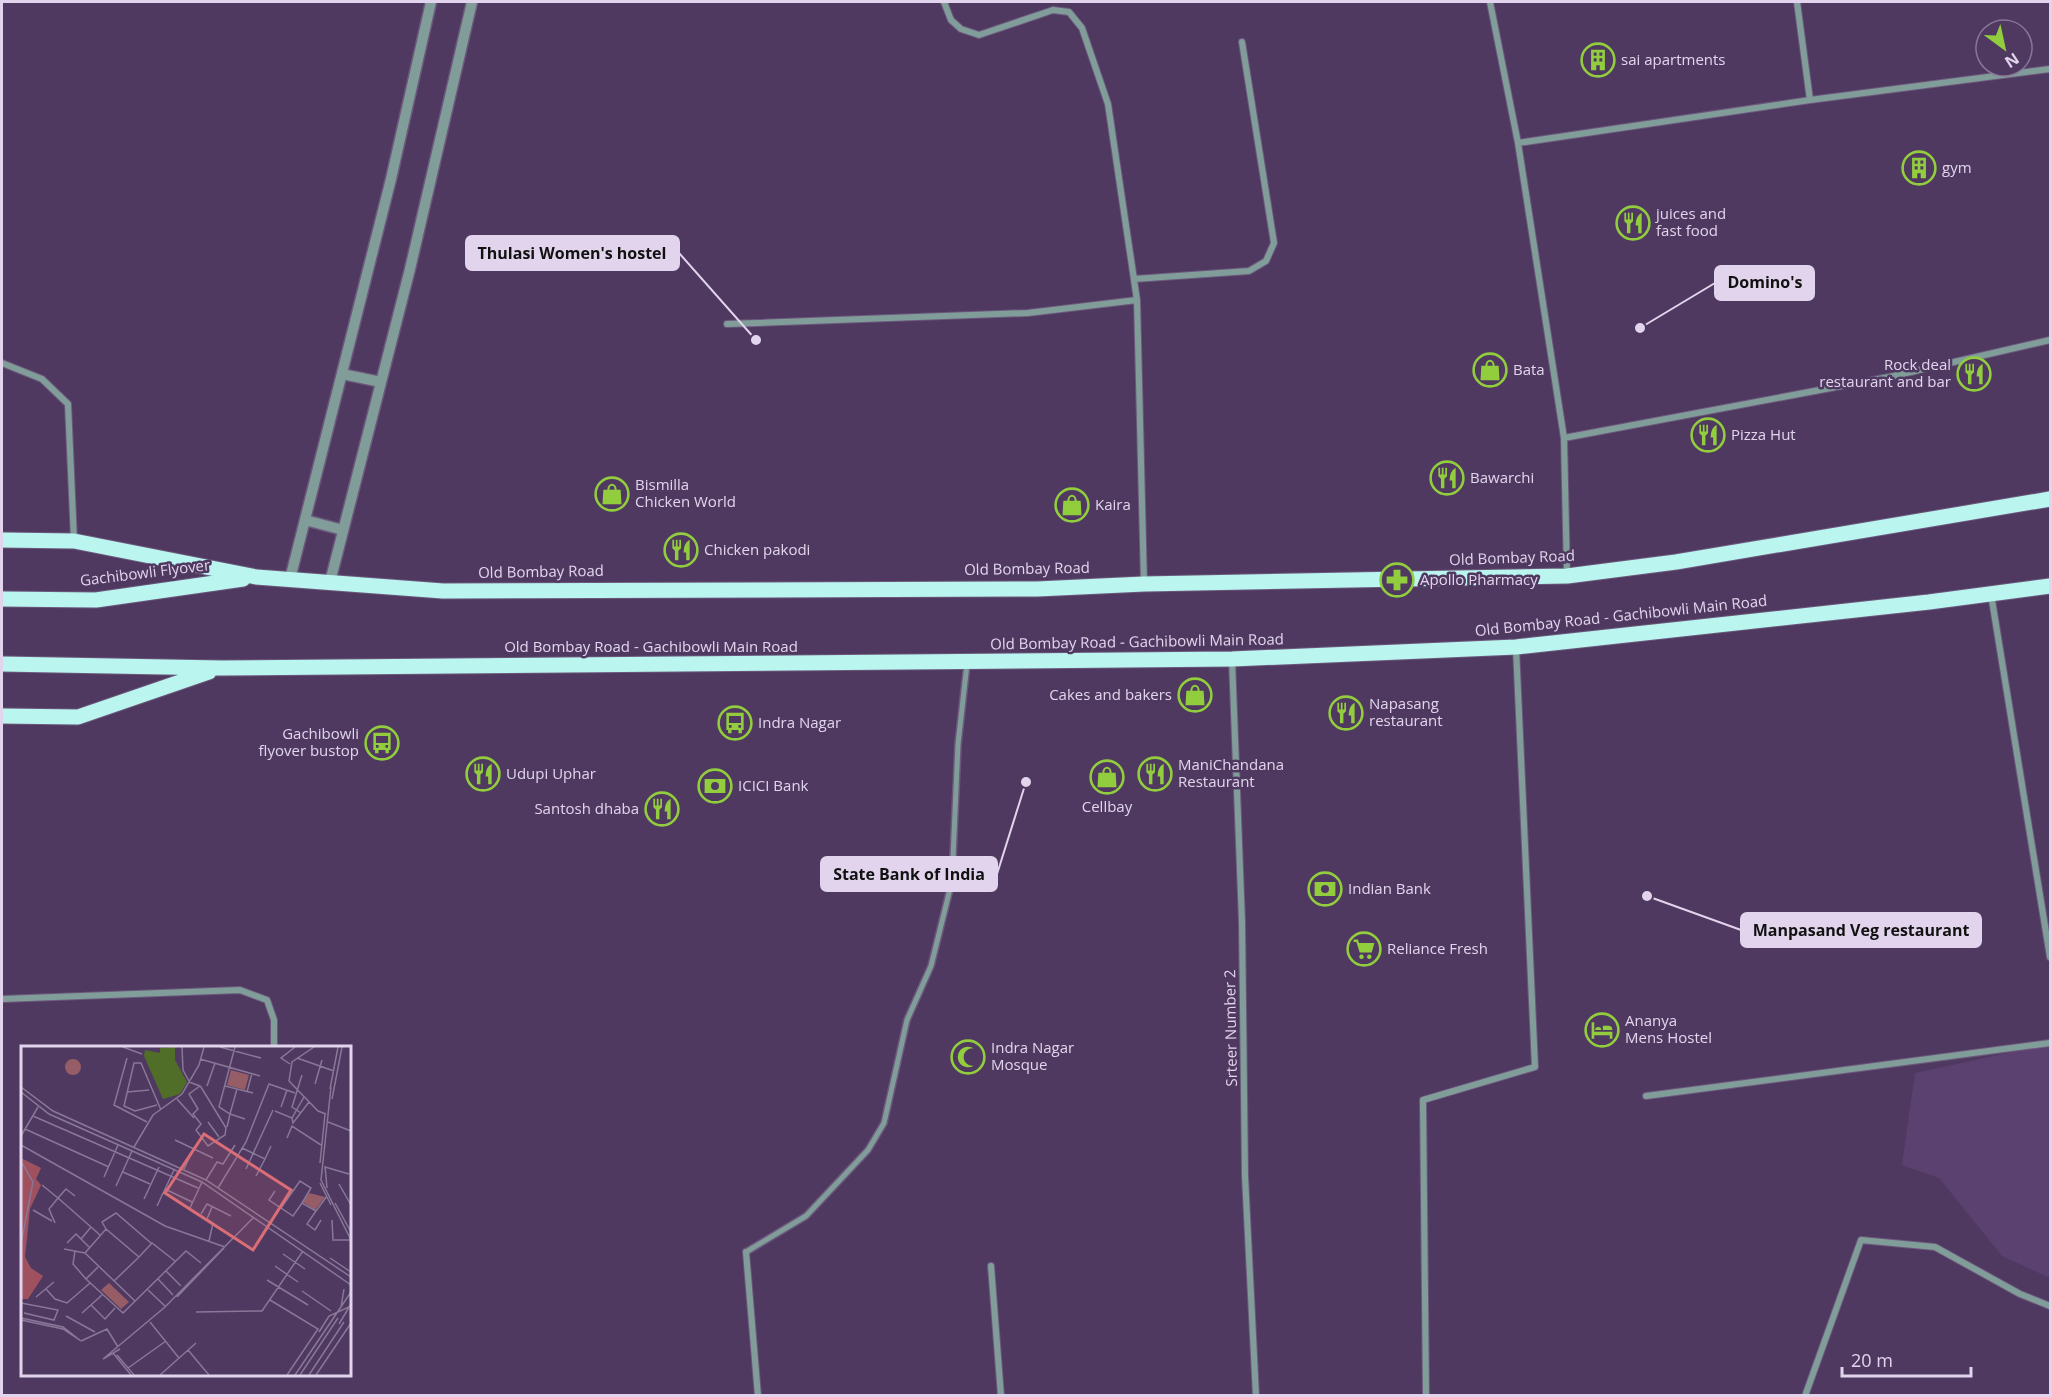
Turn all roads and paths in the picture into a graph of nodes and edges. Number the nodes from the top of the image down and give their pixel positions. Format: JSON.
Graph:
{"nodes":[{"id":1,"x":431,"y":2,"type":"edge"},
{"id":2,"x":472,"y":2,"type":"edge"},
{"id":3,"x":944,"y":2,"type":"edge"},
{"id":4,"x":1490,"y":2,"type":"edge"},
{"id":5,"x":1797,"y":2,"type":"edge"},
{"id":6,"x":1242,"y":42,"type":"dead end"},
{"id":7,"x":2050,"y":69,"type":"edge"},
{"id":8,"x":1810,"y":100,"type":"junction"},
{"id":9,"x":1518,"y":143,"type":"junction"},
{"id":10,"x":1134,"y":279,"type":"junction"},
{"id":11,"x":1137,"y":300,"type":"junction"},
{"id":12,"x":727,"y":324,"type":"dead end"},
{"id":13,"x":2050,"y":339,"type":"edge"},
{"id":14,"x":2,"y":363,"type":"edge"},
{"id":15,"x":342,"y":374,"type":"junction"},
{"id":16,"x":381,"y":382,"type":"junction"},
{"id":17,"x":1564,"y":438,"type":"junction"},
{"id":18,"x":2050,"y":499,"type":"edge"},
{"id":19,"x":304,"y":520,"type":"junction"},
{"id":20,"x":343,"y":530,"type":"junction"},
{"id":21,"x":2,"y":540,"type":"edge"},
{"id":22,"x":74,"y":541,"type":"junction"},
{"id":23,"x":1567,"y":576,"type":"junction"},
{"id":24,"x":256,"y":577,"type":"junction"},
{"id":25,"x":290,"y":579,"type":"junction"},
{"id":26,"x":330,"y":582,"type":"junction"},
{"id":27,"x":1144,"y":584,"type":"junction"},
{"id":28,"x":2050,"y":586,"type":"edge"},
{"id":29,"x":1991,"y":594,"type":"junction"},
{"id":30,"x":2,"y":599,"type":"edge"},
{"id":31,"x":1516,"y":647,"type":"junction"},
{"id":32,"x":1232,"y":659,"type":"junction"},
{"id":33,"x":967,"y":663,"type":"junction"},
{"id":34,"x":2,"y":664,"type":"edge"},
{"id":35,"x":221,"y":668,"type":"junction"},
{"id":36,"x":2,"y":716,"type":"edge"},
{"id":37,"x":2050,"y":957,"type":"edge"},
{"id":38,"x":2,"y":999,"type":"edge"},
{"id":39,"x":2050,"y":1043,"type":"edge"},
{"id":40,"x":274,"y":1046,"type":"edge"},
{"id":41,"x":1646,"y":1096,"type":"dead end"},
{"id":42,"x":746,"y":1252,"type":"joint"},
{"id":43,"x":991,"y":1266,"type":"dead end"},
{"id":44,"x":2050,"y":1306,"type":"edge"},
{"id":45,"x":758,"y":1395,"type":"edge"},
{"id":46,"x":1001,"y":1395,"type":"edge"},
{"id":47,"x":1256,"y":1395,"type":"edge"},
{"id":48,"x":1426,"y":1395,"type":"edge"},
{"id":49,"x":1805,"y":1395,"type":"edge"}],
"edges":[{"from":1,"to":15,"type":"street"},
{"from":2,"to":16,"type":"street"},
{"from":3,"to":10,"type":"street"},
{"from":4,"to":9,"type":"street"},
{"from":5,"to":8,"type":"street"},
{"from":6,"to":10,"type":"street"},
{"from":7,"to":8,"type":"street"},
{"from":8,"to":9,"type":"street"},
{"from":9,"to":17,"type":"street"},
{"from":10,"to":11,"type":"street"},
{"from":11,"to":12,"type":"street"},
{"from":11,"to":27,"type":"street"},
{"from":13,"to":17,"type":"street"},
{"from":14,"to":22,"type":"street"},
{"from":15,"to":16,"type":"street"},
{"from":15,"to":19,"type":"street"},
{"from":16,"to":20,"type":"street"},
{"from":17,"to":23,"type":"street"},
{"from":18,"to":23,"type":"main road","name":"Old Bombay Road"},
{"from":19,"to":20,"type":"street"},
{"from":19,"to":25,"type":"street"},
{"from":20,"to":26,"type":"street"},
{"from":21,"to":22,"type":"main road","name":"Old Bombay Road"},
{"from":22,"to":24,"type":"main road","name":"Old Bombay Road"},
{"from":23,"to":27,"type":"main road","name":"Old Bombay Road"},
{"from":24,"to":25,"type":"main road","name":"Old Bombay Road"},
{"from":24,"to":30,"type":"main road","name":"Gachibowli Flyover"},
{"from":25,"to":26,"type":"main road","name":"Old Bombay Road"},
{"from":26,"to":27,"type":"main road","name":"Old Bombay Road"},
{"from":28,"to":29,"type":"main road","name":"Old Bombay Road - Gachibowli Main Road"},
{"from":29,"to":31,"type":"main road","name":"Old Bombay Road - Gachibowli Main Road"},
{"from":29,"to":37,"type":"street"},
{"from":31,"to":32,"type":"main road","name":"Old Bombay Road - Gachibowli Main Road"},
{"from":31,"to":48,"type":"street"},
{"from":32,"to":33,"type":"main road","name":"Old Bombay Road - Gachibowli Main Road"},
{"from":32,"to":47,"type":"street","name":"Srteer Number 2"},
{"from":33,"to":35,"type":"main road","name":"Old Bombay Road - Gachibowli Main Road"},
{"from":33,"to":42,"type":"street"},
{"from":34,"to":35,"type":"main road"},
{"from":35,"to":36,"type":"main road"},
{"from":38,"to":40,"type":"street"},
{"from":39,"to":41,"type":"street"},
{"from":42,"to":45,"type":"street"},
{"from":43,"to":46,"type":"street"},
{"from":44,"to":49,"type":"street"}]}
